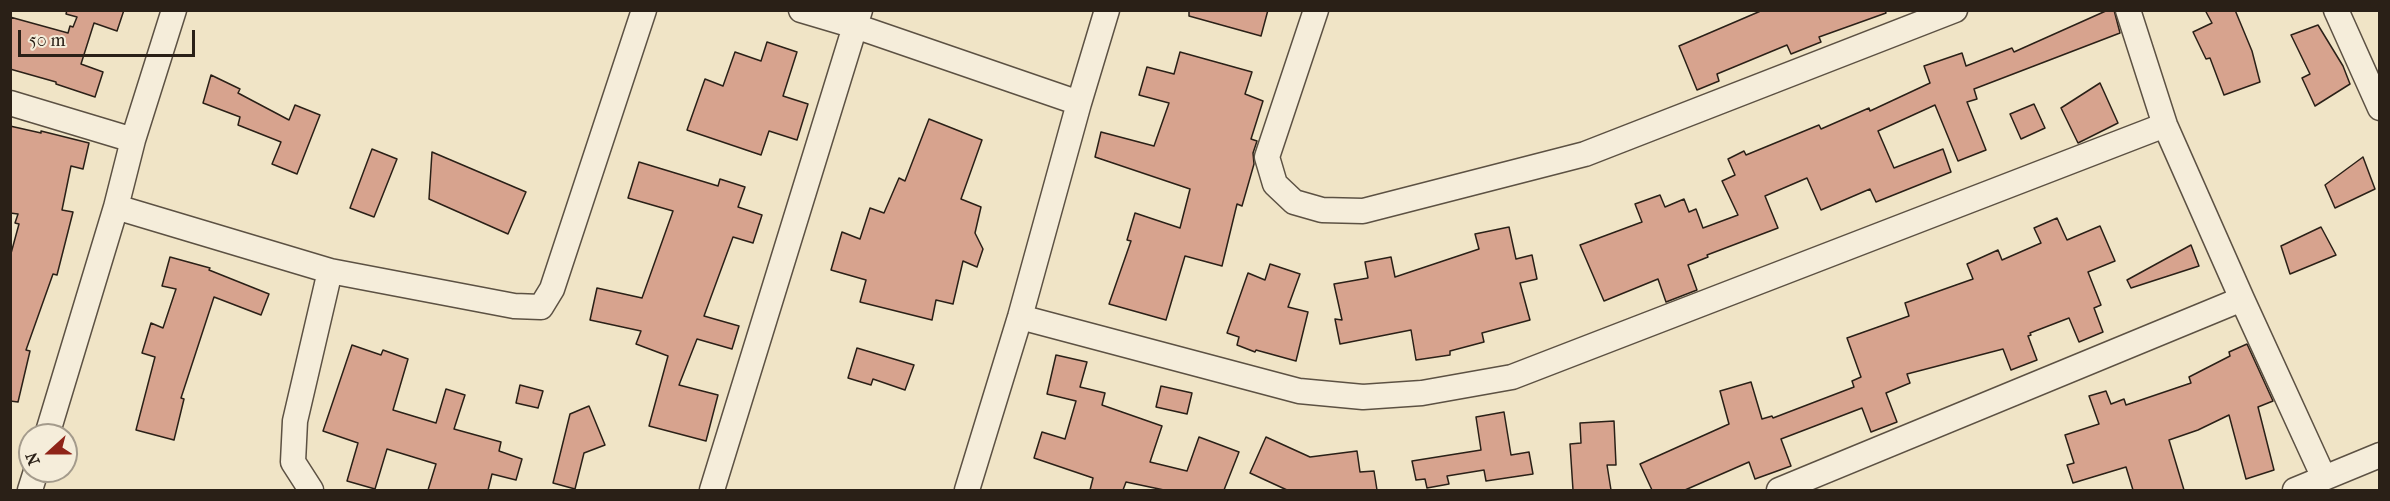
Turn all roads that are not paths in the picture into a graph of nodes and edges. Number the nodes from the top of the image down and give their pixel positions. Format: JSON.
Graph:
{"nodes":[{"id":1,"x":174,"y":10,"type":"edge"},
{"id":2,"x":644,"y":10,"type":"edge"},
{"id":3,"x":801,"y":10,"type":"edge"},
{"id":4,"x":1107,"y":10,"type":"edge"},
{"id":5,"x":1316,"y":10,"type":"edge"},
{"id":6,"x":1955,"y":10,"type":"edge"},
{"id":7,"x":2128,"y":10,"type":"edge"},
{"id":8,"x":2336,"y":10,"type":"edge"},
{"id":9,"x":858,"y":18,"type":"edge"},
{"id":10,"x":2374,"y":81,"type":"edge"},
{"id":11,"x":10,"y":103,"type":"edge"},
{"id":12,"x":1079,"y":103,"type":"junction"},
{"id":13,"x":2379,"y":108,"type":"edge"},
{"id":14,"x":2165,"y":125,"type":"junction"},
{"id":15,"x":133,"y":140,"type":"junction"},
{"id":16,"x":116,"y":207,"type":"junction"},
{"id":17,"x":330,"y":271,"type":"junction"},
{"id":18,"x":2242,"y":299,"type":"junction"},
{"id":19,"x":1020,"y":317,"type":"junction"},
{"id":20,"x":50,"y":423,"type":"edge"},
{"id":21,"x":2379,"y":455,"type":"edge"},
{"id":22,"x":2324,"y":478,"type":"junction"},
{"id":23,"x":311,"y":490,"type":"edge"},
{"id":24,"x":712,"y":490,"type":"edge"},
{"id":25,"x":967,"y":490,"type":"edge"},
{"id":26,"x":1779,"y":490,"type":"edge"},
{"id":27,"x":2295,"y":490,"type":"edge"}],
"edges":[{"from":1,"to":15,"type":"street"},
{"from":2,"to":17,"type":"street"},
{"from":3,"to":9,"type":"street"},
{"from":4,"to":12,"type":"street"},
{"from":5,"to":6,"type":"street"},
{"from":7,"to":14,"type":"street"},
{"from":8,"to":10,"type":"street"},
{"from":9,"to":12,"type":"street"},
{"from":9,"to":24,"type":"street"},
{"from":10,"to":13,"type":"street"},
{"from":11,"to":15,"type":"street"},
{"from":12,"to":19,"type":"street"},
{"from":14,"to":18,"type":"street"},
{"from":14,"to":19,"type":"street"},
{"from":15,"to":16,"type":"street"},
{"from":16,"to":17,"type":"street"},
{"from":16,"to":20,"type":"street"},
{"from":17,"to":23,"type":"street"},
{"from":18,"to":22,"type":"street"},
{"from":18,"to":26,"type":"street"},
{"from":19,"to":25,"type":"street"},
{"from":21,"to":22,"type":"street"},
{"from":22,"to":27,"type":"street"}]}
